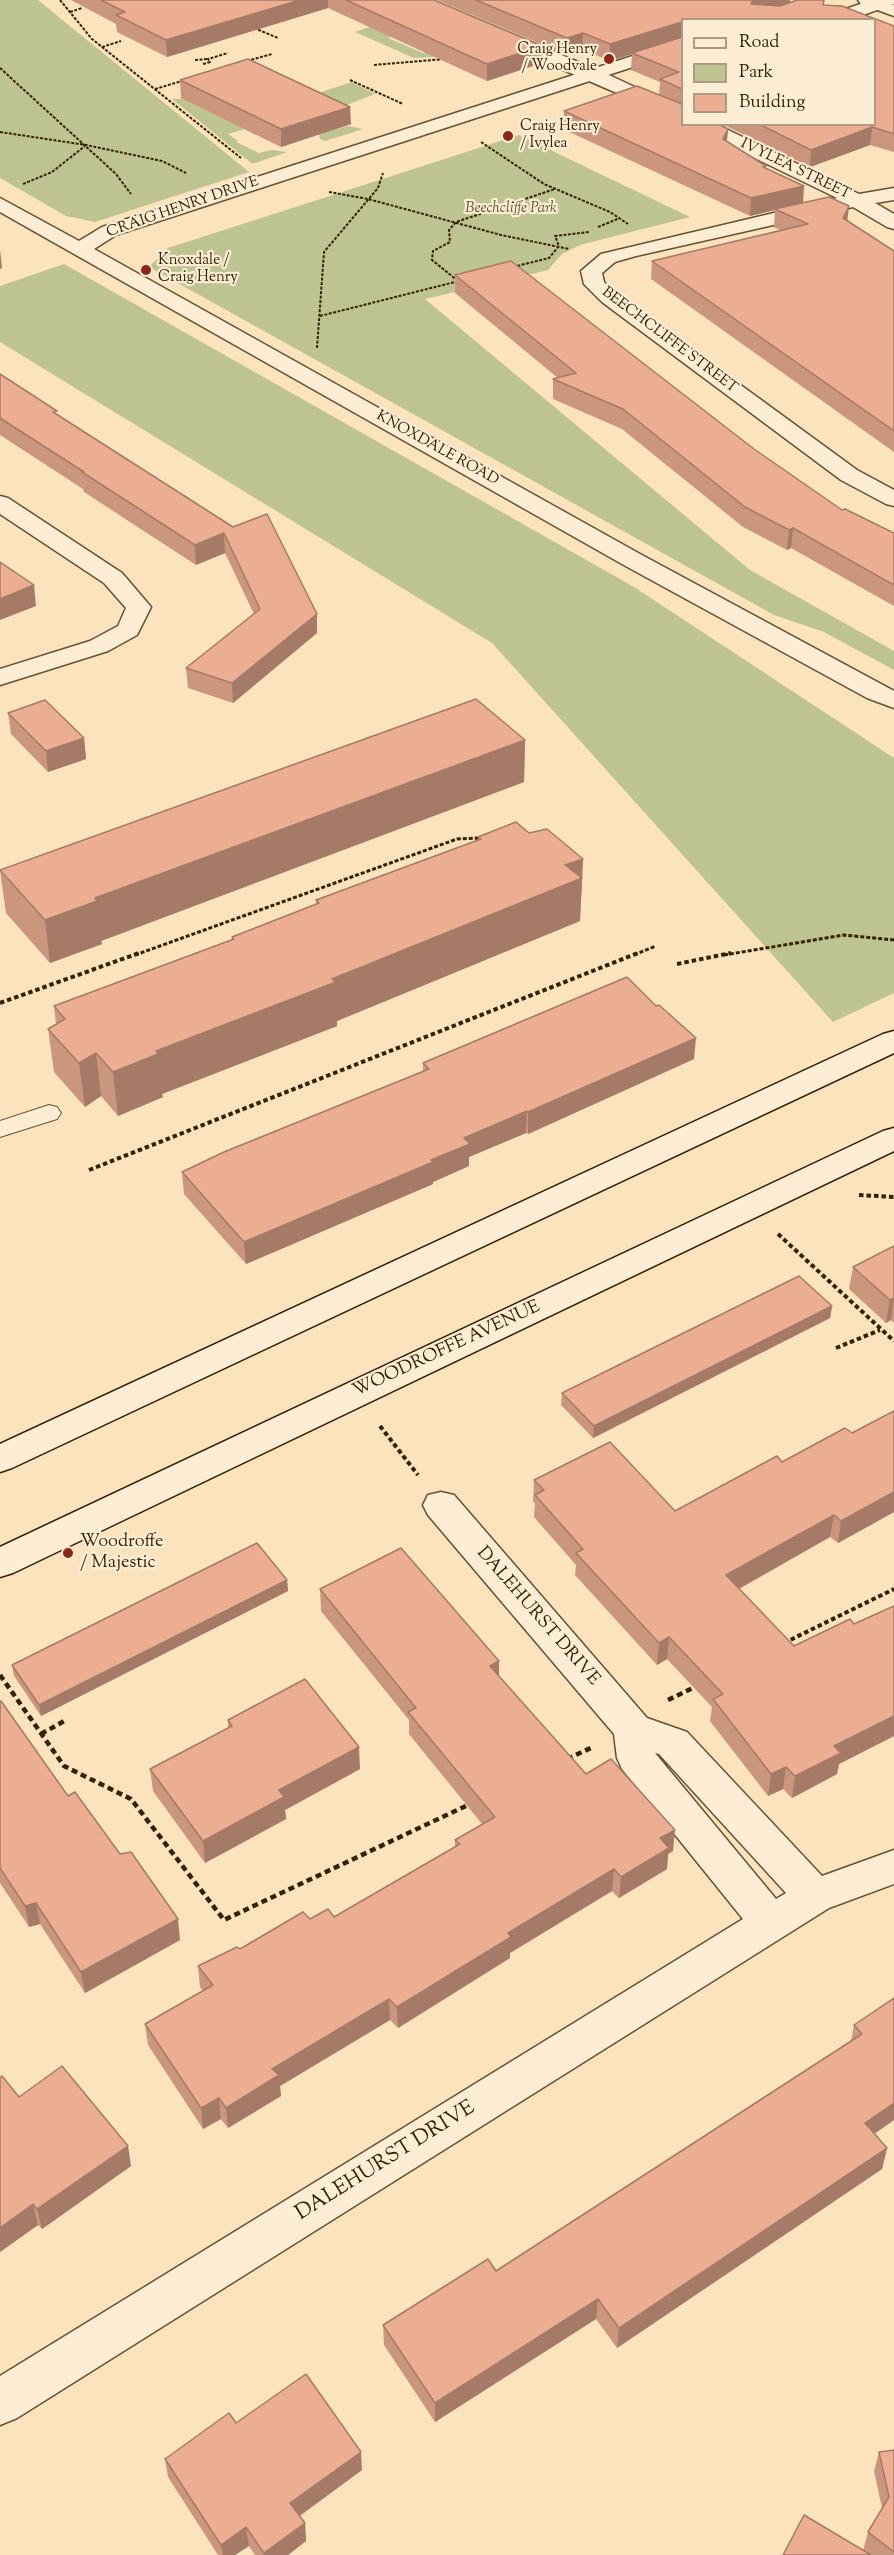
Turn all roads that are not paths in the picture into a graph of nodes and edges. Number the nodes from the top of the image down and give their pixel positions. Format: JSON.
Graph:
{"nodes":[{"id":1,"x":416,"y":0,"type":"edge"},
{"id":2,"x":882,"y":4,"type":"edge"},
{"id":3,"x":837,"y":18,"type":"edge"},
{"id":4,"x":681,"y":45,"type":"edge"},
{"id":5,"x":592,"y":74,"type":"junction"},
{"id":6,"x":653,"y":78,"type":"edge"},
{"id":7,"x":623,"y":88,"type":"junction"},
{"id":8,"x":591,"y":98,"type":"dead end"},
{"id":9,"x":681,"y":116,"type":"edge"},
{"id":10,"x":704,"y":126,"type":"edge"},
{"id":11,"x":894,"y":194,"type":"edge"},
{"id":12,"x":856,"y":200,"type":"junction"},
{"id":13,"x":0,"y":204,"type":"edge"},
{"id":14,"x":894,"y":222,"type":"edge"},
{"id":15,"x":126,"y":245,"type":"dead end"},
{"id":16,"x":80,"y":249,"type":"junction"},
{"id":17,"x":894,"y":499,"type":"edge"},
{"id":18,"x":0,"y":502,"type":"edge"},
{"id":19,"x":0,"y":677,"type":"edge"},
{"id":20,"x":888,"y":700,"type":"edge"},
{"id":21,"x":894,"y":1041,"type":"edge"},
{"id":22,"x":49,"y":1113,"type":"dead end"},
{"id":23,"x":0,"y":1129,"type":"edge"},
{"id":24,"x":894,"y":1138,"type":"edge"},
{"id":25,"x":0,"y":1460,"type":"edge"},
{"id":26,"x":441,"y":1505,"type":"road end"},
{"id":27,"x":0,"y":1563,"type":"edge"},
{"id":28,"x":628,"y":1723,"type":"junction"},
{"id":29,"x":894,"y":1867,"type":"edge"},
{"id":30,"x":815,"y":1896,"type":"junction"},
{"id":31,"x":771,"y":1923,"type":"junction"},
{"id":32,"x":0,"y":2402,"type":"edge"}],
"edges":[{"from":1,"to":5,"type":"street"},
{"from":2,"to":3,"type":"street"},
{"from":4,"to":5,"type":"street","name":"CRAIG HENRY DRIVE"},
{"from":5,"to":7,"type":"street"},
{"from":5,"to":16,"type":"street","name":"CRAIG HENRY DRIVE"},
{"from":6,"to":7,"type":"street"},
{"from":7,"to":8,"type":"street"},
{"from":7,"to":9,"type":"street"},
{"from":10,"to":12,"type":"street","name":"IVYLEA STREET"},
{"from":11,"to":12,"type":"street","name":"IVYLEA STREET"},
{"from":12,"to":14,"type":"street","name":"IVYLEA STREET"},
{"from":12,"to":17,"type":"street","name":"BEECHCLIFFE STREET"},
{"from":13,"to":16,"type":"street","name":"KNOXDALE ROAD"},
{"from":15,"to":16,"type":"street","name":"CRAIG HENRY DRIVE"},
{"from":16,"to":20,"type":"street","name":"KNOXDALE ROAD"},
{"from":18,"to":19,"type":"street"},
{"from":21,"to":25,"type":"street"},
{"from":22,"to":23,"type":"lane"},
{"from":24,"to":27,"type":"street","name":"WOODROFFE AVENUE"},
{"from":26,"to":28,"type":"street","name":"DALEHURST DRIVE"},
{"from":28,"to":30,"type":"street"},
{"from":28,"to":31,"type":"street"},
{"from":29,"to":30,"type":"street","name":"DALEHURST DRIVE"},
{"from":30,"to":31,"type":"street","name":"DALEHURST DRIVE"},
{"from":31,"to":32,"type":"street","name":"DALEHURST DRIVE"}]}
